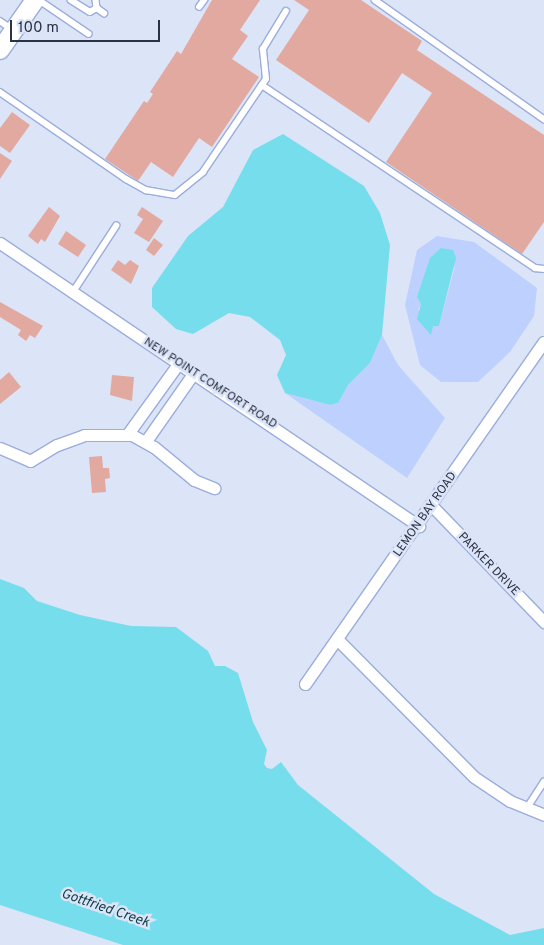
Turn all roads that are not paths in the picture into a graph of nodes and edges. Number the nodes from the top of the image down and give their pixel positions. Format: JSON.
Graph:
{"nodes":[{"id":1,"x":35,"y":0,"type":"edge"},
{"id":2,"x":39,"y":0,"type":"edge"},
{"id":3,"x":72,"y":0,"type":"edge"},
{"id":4,"x":96,"y":0,"type":"edge"},
{"id":5,"x":204,"y":0,"type":"edge"},
{"id":6,"x":375,"y":0,"type":"edge"},
{"id":7,"x":199,"y":7,"type":"dead end"},
{"id":8,"x":97,"y":8,"type":"junction"},
{"id":9,"x":286,"y":11,"type":"dead end"},
{"id":10,"x":104,"y":13,"type":"dead end"},
{"id":11,"x":7,"y":25,"type":"edge"},
{"id":12,"x":89,"y":34,"type":"dead end"},
{"id":13,"x":0,"y":50,"type":"edge"},
{"id":14,"x":262,"y":85,"type":"junction"},
{"id":15,"x":0,"y":92,"type":"edge"},
{"id":16,"x":544,"y":119,"type":"edge"},
{"id":17,"x":116,"y":226,"type":"dead end"},
{"id":18,"x":0,"y":243,"type":"edge"},
{"id":19,"x":544,"y":269,"type":"edge"},
{"id":20,"x":72,"y":292,"type":"junction"},
{"id":21,"x":544,"y":342,"type":"edge"},
{"id":22,"x":178,"y":364,"type":"junction"},
{"id":23,"x":193,"y":374,"type":"junction"},
{"id":24,"x":127,"y":434,"type":"junction"},
{"id":25,"x":146,"y":441,"type":"junction"},
{"id":26,"x":0,"y":448,"type":"edge"},
{"id":27,"x":214,"y":488,"type":"dead end"},
{"id":28,"x":432,"y":507,"type":"junction"},
{"id":29,"x":419,"y":526,"type":"junction"},
{"id":30,"x":543,"y":619,"type":"edge"},
{"id":31,"x":337,"y":639,"type":"junction"},
{"id":32,"x":306,"y":684,"type":"dead end"},
{"id":33,"x":544,"y":782,"type":"edge"},
{"id":34,"x":526,"y":809,"type":"junction"},
{"id":35,"x":544,"y":815,"type":"edge"}],
"edges":[{"from":1,"to":11,"type":"main road"},
{"from":2,"to":12,"type":"lane"},
{"from":3,"to":8,"type":"lane"},
{"from":4,"to":8,"type":"lane"},
{"from":5,"to":7,"type":"lane"},
{"from":6,"to":16,"type":"lane"},
{"from":8,"to":10,"type":"lane"},
{"from":9,"to":14,"type":"lane"},
{"from":11,"to":13,"type":"main road"},
{"from":14,"to":15,"type":"lane"},
{"from":14,"to":19,"type":"lane"},
{"from":17,"to":20,"type":"lane"},
{"from":18,"to":20,"type":"street","name":"NEW POINT COMFORT ROAD"},
{"from":20,"to":22,"type":"street","name":"NEW POINT COMFORT ROAD"},
{"from":21,"to":28,"type":"street","name":"LEMON BAY ROAD"},
{"from":22,"to":23,"type":"street","name":"NEW POINT COMFORT ROAD"},
{"from":22,"to":24,"type":"street"},
{"from":23,"to":25,"type":"street"},
{"from":23,"to":29,"type":"street","name":"NEW POINT COMFORT ROAD"},
{"from":24,"to":25,"type":"street"},
{"from":24,"to":26,"type":"street"},
{"from":25,"to":27,"type":"street"},
{"from":28,"to":29,"type":"street","name":"LEMON BAY ROAD"},
{"from":28,"to":30,"type":"street","name":"PARKER DRIVE"},
{"from":29,"to":31,"type":"street","name":"LEMON BAY ROAD"},
{"from":31,"to":32,"type":"street","name":"LEMON BAY ROAD"},
{"from":31,"to":34,"type":"street"},
{"from":33,"to":34,"type":"lane"},
{"from":34,"to":35,"type":"street"}]}
